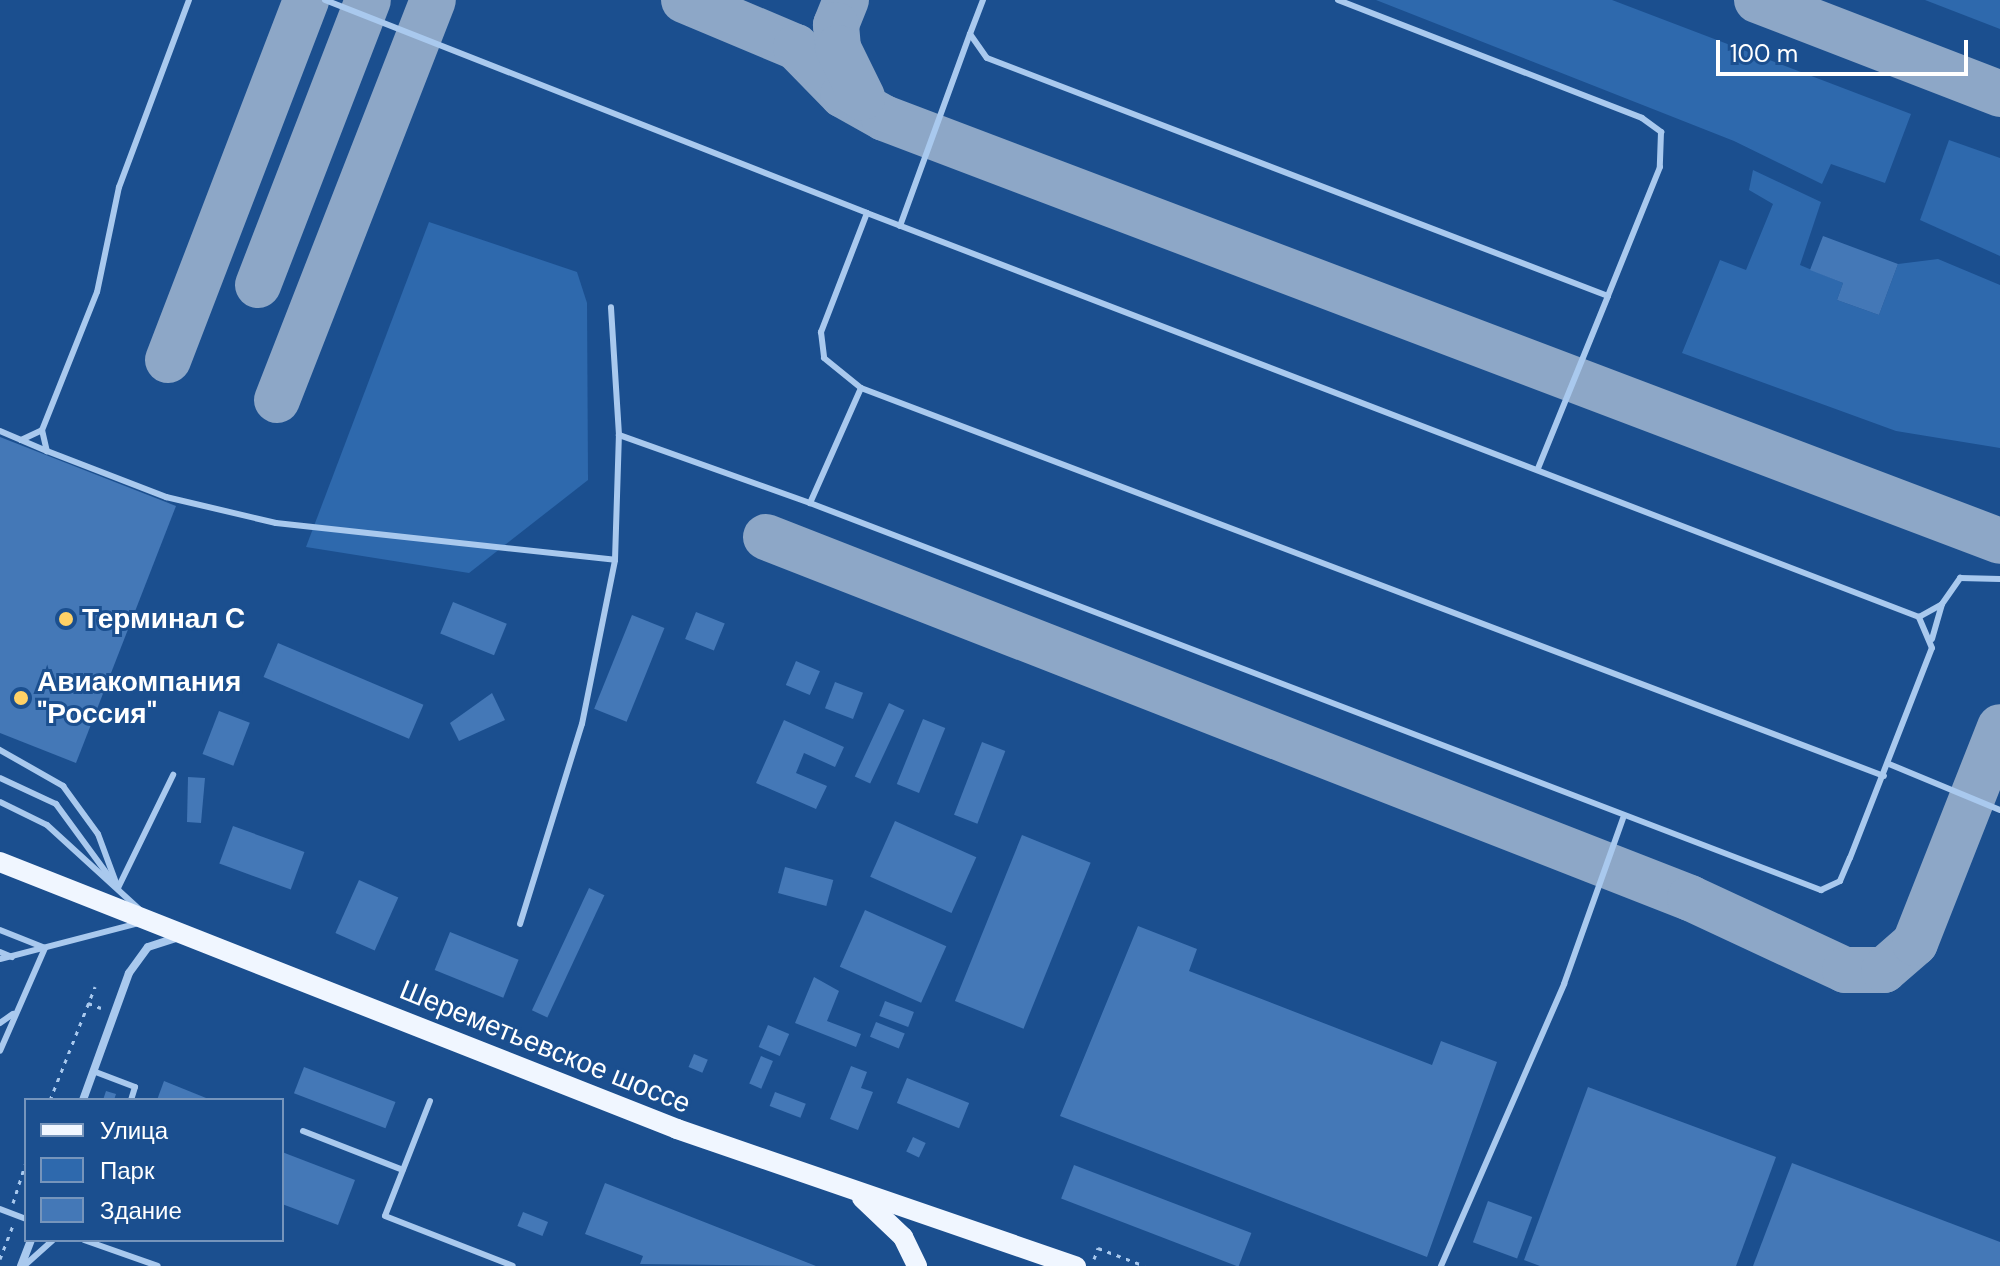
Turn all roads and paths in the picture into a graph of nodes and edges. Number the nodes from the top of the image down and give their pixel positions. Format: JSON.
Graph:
{"nodes":[{"id":1,"x":189,"y":0,"type":"edge"},
{"id":2,"x":325,"y":0,"type":"edge"},
{"id":3,"x":983,"y":0,"type":"edge"},
{"id":4,"x":1338,"y":0,"type":"edge"},
{"id":5,"x":970,"y":34,"type":"junction"},
{"id":6,"x":867,"y":213,"type":"junction"},
{"id":7,"x":900,"y":226,"type":"junction"},
{"id":8,"x":1608,"y":296,"type":"junction"},
{"id":9,"x":611,"y":307,"type":"dead end"},
{"id":10,"x":861,"y":388,"type":"junction"},
{"id":11,"x":42,"y":430,"type":"junction"},
{"id":12,"x":0,"y":431,"type":"edge"},
{"id":13,"x":619,"y":435,"type":"junction"},
{"id":14,"x":21,"y":440,"type":"junction"},
{"id":15,"x":47,"y":451,"type":"junction"},
{"id":16,"x":1538,"y":468,"type":"junction"},
{"id":17,"x":810,"y":503,"type":"junction"},
{"id":18,"x":615,"y":560,"type":"junction"},
{"id":19,"x":2000,"y":579,"type":"edge"},
{"id":20,"x":1942,"y":604,"type":"junction"},
{"id":21,"x":1919,"y":617,"type":"junction"},
{"id":22,"x":1932,"y":639,"type":"junction"},
{"id":23,"x":0,"y":750,"type":"edge"},
{"id":24,"x":1889,"y":764,"type":"junction"},
{"id":25,"x":173,"y":775,"type":"dead end"},
{"id":26,"x":1884,"y":776,"type":"junction"},
{"id":27,"x":0,"y":778,"type":"edge"},
{"id":28,"x":0,"y":802,"type":"edge"},
{"id":29,"x":2000,"y":810,"type":"edge"},
{"id":30,"x":1623,"y":818,"type":"junction"},
{"id":31,"x":0,"y":862,"type":"edge"},
{"id":32,"x":118,"y":888,"type":"junction"},
{"id":33,"x":150,"y":920,"type":"junction"},
{"id":34,"x":520,"y":924,"type":"dead end"},
{"id":35,"x":0,"y":930,"type":"edge"},
{"id":36,"x":188,"y":935,"type":"junction"},
{"id":37,"x":45,"y":948,"type":"junction"},
{"id":38,"x":0,"y":952,"type":"edge"},
{"id":39,"x":15,"y":958,"type":"junction"},
{"id":40,"x":0,"y":959,"type":"edge"},
{"id":41,"x":95,"y":987,"type":"dead end"},
{"id":42,"x":88,"y":1003,"type":"junction"},
{"id":43,"x":101,"y":1008,"type":"dead end"},
{"id":44,"x":15,"y":1012,"type":"junction"},
{"id":45,"x":0,"y":1023,"type":"edge"},
{"id":46,"x":0,"y":1051,"type":"edge"},
{"id":47,"x":93,"y":1071,"type":"junction"},
{"id":48,"x":51,"y":1098,"type":"edge"},
{"id":49,"x":84,"y":1098,"type":"edge"},
{"id":50,"x":132,"y":1098,"type":"edge"},
{"id":51,"x":430,"y":1101,"type":"dead end"},
{"id":52,"x":303,"y":1131,"type":"dead end"},
{"id":53,"x":403,"y":1170,"type":"junction"},
{"id":54,"x":852,"y":1192,"type":"junction"},
{"id":55,"x":0,"y":1209,"type":"edge"},
{"id":56,"x":24,"y":1218,"type":"edge"},
{"id":57,"x":30,"y":1242,"type":"edge"},
{"id":58,"x":51,"y":1242,"type":"edge"},
{"id":59,"x":90,"y":1242,"type":"edge"},
{"id":60,"x":22,"y":1266,"type":"edge"},
{"id":61,"x":158,"y":1266,"type":"edge"},
{"id":62,"x":513,"y":1266,"type":"edge"},
{"id":63,"x":917,"y":1266,"type":"edge"},
{"id":64,"x":1076,"y":1266,"type":"edge"},
{"id":65,"x":1091,"y":1266,"type":"edge"},
{"id":66,"x":1145,"y":1266,"type":"edge"},
{"id":67,"x":1443,"y":1266,"type":"edge"}],
"edges":[{"from":1,"to":11,"type":"lane"},
{"from":2,"to":6,"type":"lane"},
{"from":3,"to":5,"type":"lane"},
{"from":4,"to":8,"type":"lane"},
{"from":5,"to":7,"type":"lane"},
{"from":5,"to":8,"type":"lane"},
{"from":6,"to":7,"type":"lane"},
{"from":6,"to":10,"type":"lane"},
{"from":7,"to":16,"type":"lane"},
{"from":8,"to":16,"type":"lane"},
{"from":9,"to":13,"type":"lane"},
{"from":10,"to":17,"type":"lane"},
{"from":10,"to":26,"type":"lane"},
{"from":11,"to":14,"type":"lane"},
{"from":11,"to":15,"type":"lane"},
{"from":12,"to":14,"type":"lane"},
{"from":13,"to":17,"type":"lane"},
{"from":13,"to":18,"type":"lane"},
{"from":14,"to":15,"type":"lane"},
{"from":15,"to":18,"type":"lane"},
{"from":16,"to":21,"type":"lane"},
{"from":17,"to":30,"type":"lane"},
{"from":18,"to":34,"type":"lane"},
{"from":19,"to":20,"type":"lane"},
{"from":20,"to":21,"type":"lane"},
{"from":20,"to":22,"type":"lane"},
{"from":21,"to":22,"type":"lane"},
{"from":22,"to":24,"type":"lane"},
{"from":23,"to":32,"type":"lane"},
{"from":24,"to":26,"type":"lane"},
{"from":24,"to":29,"type":"lane"},
{"from":25,"to":32,"type":"lane"},
{"from":26,"to":30,"type":"lane"},
{"from":27,"to":32,"type":"lane"},
{"from":28,"to":32,"type":"lane"},
{"from":30,"to":67,"type":"lane"},
{"from":31,"to":33,"type":"main road","name":"Шереметьевское шоссе"},
{"from":32,"to":33,"type":"lane"},
{"from":33,"to":36,"type":"main road","name":"Шереметьевское шоссе"},
{"from":33,"to":37,"type":"lane"},
{"from":35,"to":37,"type":"lane"},
{"from":36,"to":47,"type":"street"},
{"from":36,"to":54,"type":"main road","name":"Шереметьевское шоссе"},
{"from":37,"to":39,"type":"lane"},
{"from":37,"to":44,"type":"lane"},
{"from":38,"to":39,"type":"lane"},
{"from":39,"to":40,"type":"lane"},
{"from":41,"to":42,"type":"path"},
{"from":42,"to":43,"type":"path"},
{"from":42,"to":48,"type":"path"},
{"from":44,"to":45,"type":"lane"},
{"from":44,"to":46,"type":"lane"},
{"from":47,"to":49,"type":"street"},
{"from":47,"to":50,"type":"lane"},
{"from":51,"to":53,"type":"lane"},
{"from":52,"to":53,"type":"lane"},
{"from":53,"to":62,"type":"lane"},
{"from":54,"to":63,"type":"main road"},
{"from":54,"to":64,"type":"main road","name":"Шереметьевское шоссе"},
{"from":55,"to":56,"type":"lane"},
{"from":57,"to":60,"type":"street"},
{"from":58,"to":60,"type":"lane"},
{"from":59,"to":61,"type":"lane"},
{"from":65,"to":66,"type":"path"}]}
